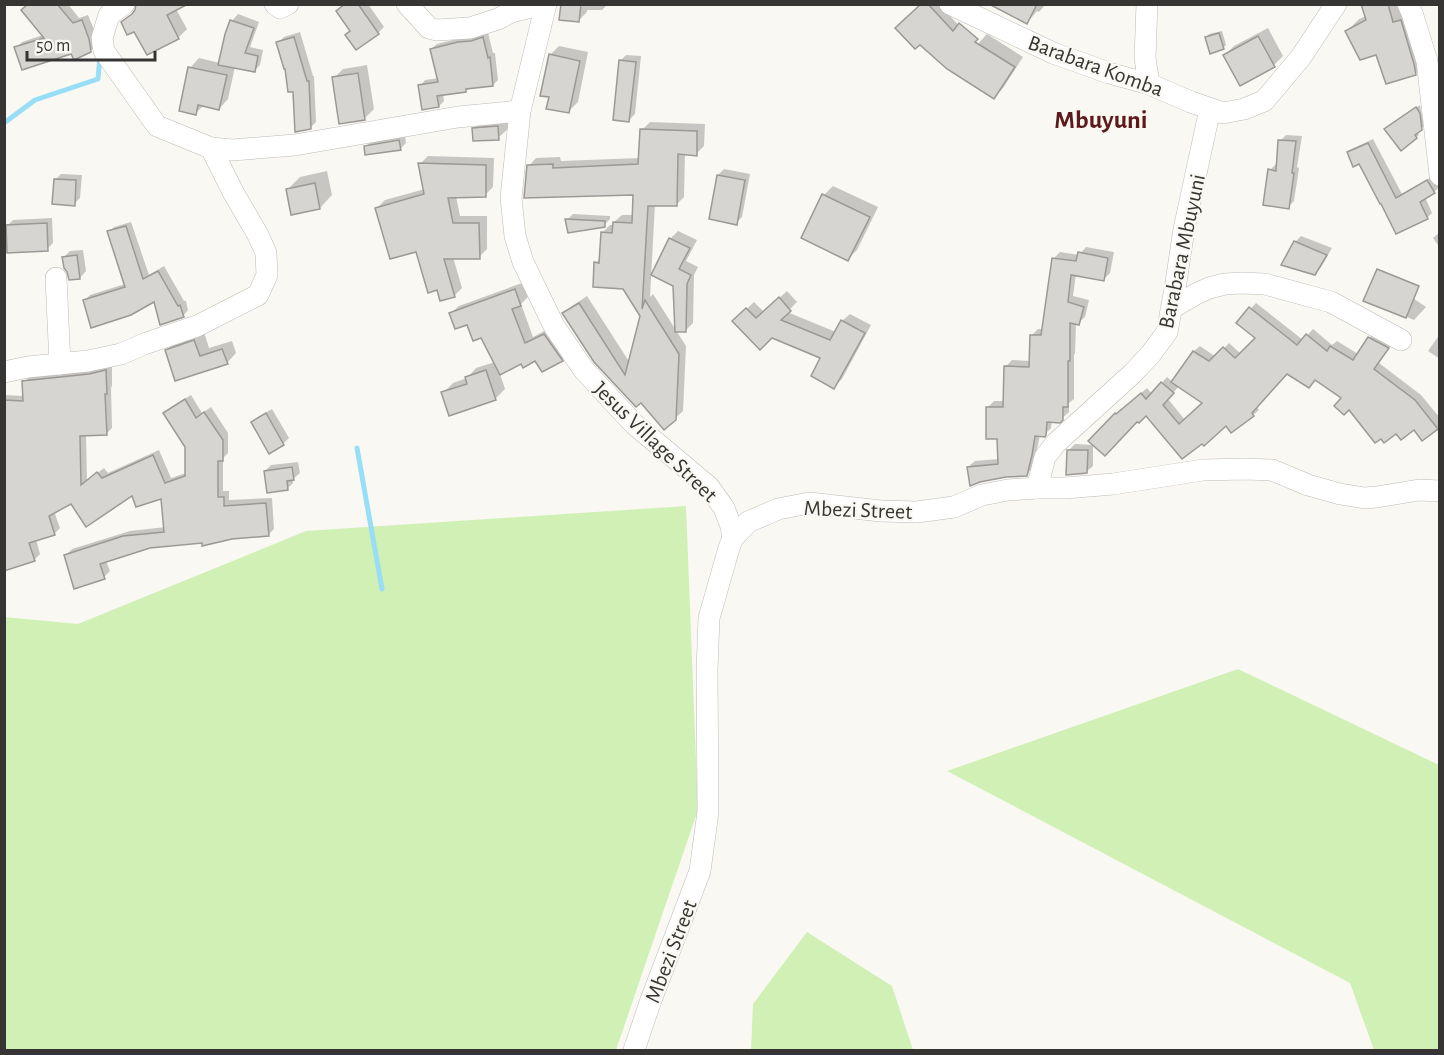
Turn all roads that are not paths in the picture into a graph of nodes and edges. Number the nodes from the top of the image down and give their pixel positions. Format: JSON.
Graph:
{"nodes":[{"id":1,"x":124,"y":4,"type":"edge"},
{"id":2,"x":275,"y":4,"type":"edge"},
{"id":3,"x":288,"y":4,"type":"edge"},
{"id":4,"x":407,"y":4,"type":"edge"},
{"id":5,"x":545,"y":4,"type":"edge"},
{"id":6,"x":950,"y":4,"type":"edge"},
{"id":7,"x":1147,"y":4,"type":"edge"},
{"id":8,"x":1336,"y":4,"type":"edge"},
{"id":9,"x":1408,"y":4,"type":"edge"},
{"id":10,"x":1149,"y":84,"type":"junction"},
{"id":11,"x":1210,"y":109,"type":"junction"},
{"id":12,"x":520,"y":111,"type":"junction"},
{"id":13,"x":211,"y":148,"type":"junction"},
{"id":14,"x":1440,"y":175,"type":"edge"},
{"id":15,"x":56,"y":278,"type":"dead end"},
{"id":16,"x":1172,"y":308,"type":"junction"},
{"id":17,"x":1401,"y":340,"type":"dead end"},
{"id":18,"x":60,"y":364,"type":"junction"},
{"id":19,"x":4,"y":372,"type":"edge"},
{"id":20,"x":1037,"y":488,"type":"junction"},
{"id":21,"x":1440,"y":491,"type":"edge"},
{"id":22,"x":733,"y":538,"type":"junction"},
{"id":23,"x":634,"y":1050,"type":"edge"}],
"edges":[{"from":1,"to":13,"type":"street"},
{"from":2,"to":3,"type":"street"},
{"from":4,"to":5,"type":"street"},
{"from":5,"to":12,"type":"street","name":"Jesus Village Street"},
{"from":6,"to":10,"type":"street","name":"Barabara Komba"},
{"from":7,"to":10,"type":"street"},
{"from":8,"to":11,"type":"street"},
{"from":9,"to":14,"type":"street"},
{"from":10,"to":11,"type":"street","name":"Barabara Komba"},
{"from":11,"to":16,"type":"street","name":"Barabara Mbuyuni"},
{"from":12,"to":13,"type":"street"},
{"from":12,"to":22,"type":"street","name":"Jesus Village Street"},
{"from":13,"to":18,"type":"street"},
{"from":15,"to":18,"type":"street"},
{"from":16,"to":17,"type":"street"},
{"from":16,"to":20,"type":"street","name":"Barabara Mbuyuni"},
{"from":18,"to":19,"type":"street"},
{"from":20,"to":21,"type":"street","name":"Mbezi Street"},
{"from":20,"to":22,"type":"street","name":"Mbezi Street"},
{"from":22,"to":23,"type":"street","name":"Mbezi Street"}]}
